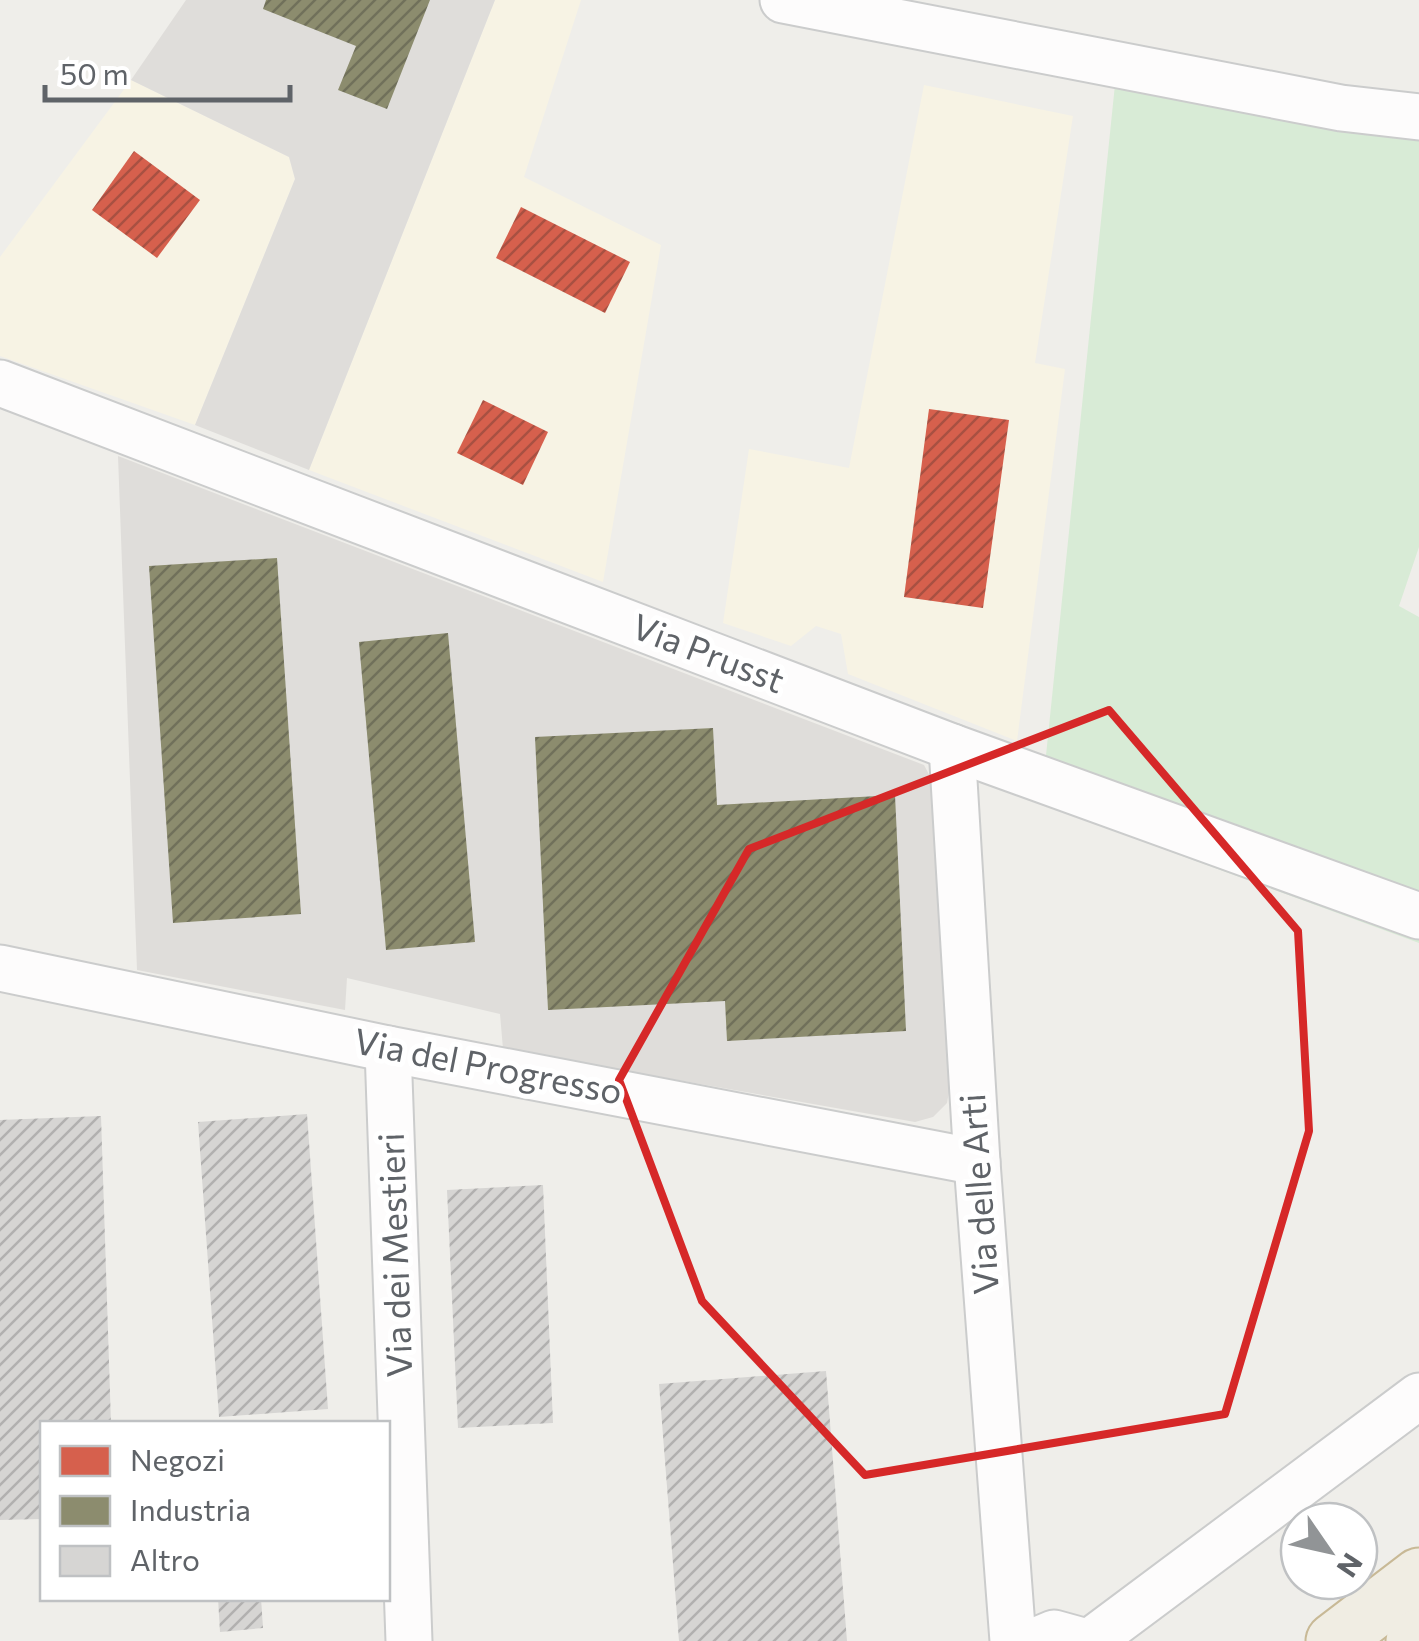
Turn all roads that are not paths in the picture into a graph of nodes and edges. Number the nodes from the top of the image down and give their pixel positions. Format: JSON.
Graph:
{"nodes":[{"id":1,"x":783,"y":0,"type":"edge"},
{"id":2,"x":1419,"y":118,"type":"edge"},
{"id":3,"x":0,"y":382,"type":"edge"},
{"id":4,"x":952,"y":747,"type":"junction"},
{"id":5,"x":1419,"y":916,"type":"edge"},
{"id":6,"x":0,"y":968,"type":"edge"},
{"id":7,"x":388,"y":1048,"type":"junction"},
{"id":8,"x":977,"y":1162,"type":"junction"},
{"id":9,"x":1419,"y":1396,"type":"edge"},
{"id":10,"x":396,"y":1529,"type":"edge"},
{"id":11,"x":1419,"y":1576,"type":"edge"},
{"id":12,"x":409,"y":1641,"type":"edge"},
{"id":13,"x":1013,"y":1641,"type":"edge"},
{"id":14,"x":1036,"y":1641,"type":"edge"},
{"id":15,"x":1082,"y":1641,"type":"edge"},
{"id":16,"x":1091,"y":1641,"type":"edge"},
{"id":17,"x":1334,"y":1641,"type":"edge"}],
"edges":[{"from":1,"to":2,"type":"street"},
{"from":3,"to":4,"type":"street","name":"Via Prusst"},
{"from":4,"to":5,"type":"street","name":"Via Prusst"},
{"from":4,"to":8,"type":"street","name":"Via delle Arti"},
{"from":6,"to":7,"type":"street","name":"Via del Progresso"},
{"from":7,"to":8,"type":"street","name":"Via del Progresso"},
{"from":7,"to":10,"type":"street","name":"Via dei Mestieri"},
{"from":8,"to":13,"type":"street","name":"Via delle Arti"},
{"from":9,"to":16,"type":"street"},
{"from":10,"to":12,"type":"street","name":"Via dei Mestieri"},
{"from":11,"to":17,"type":"highway"},
{"from":14,"to":15,"type":"street"}]}
